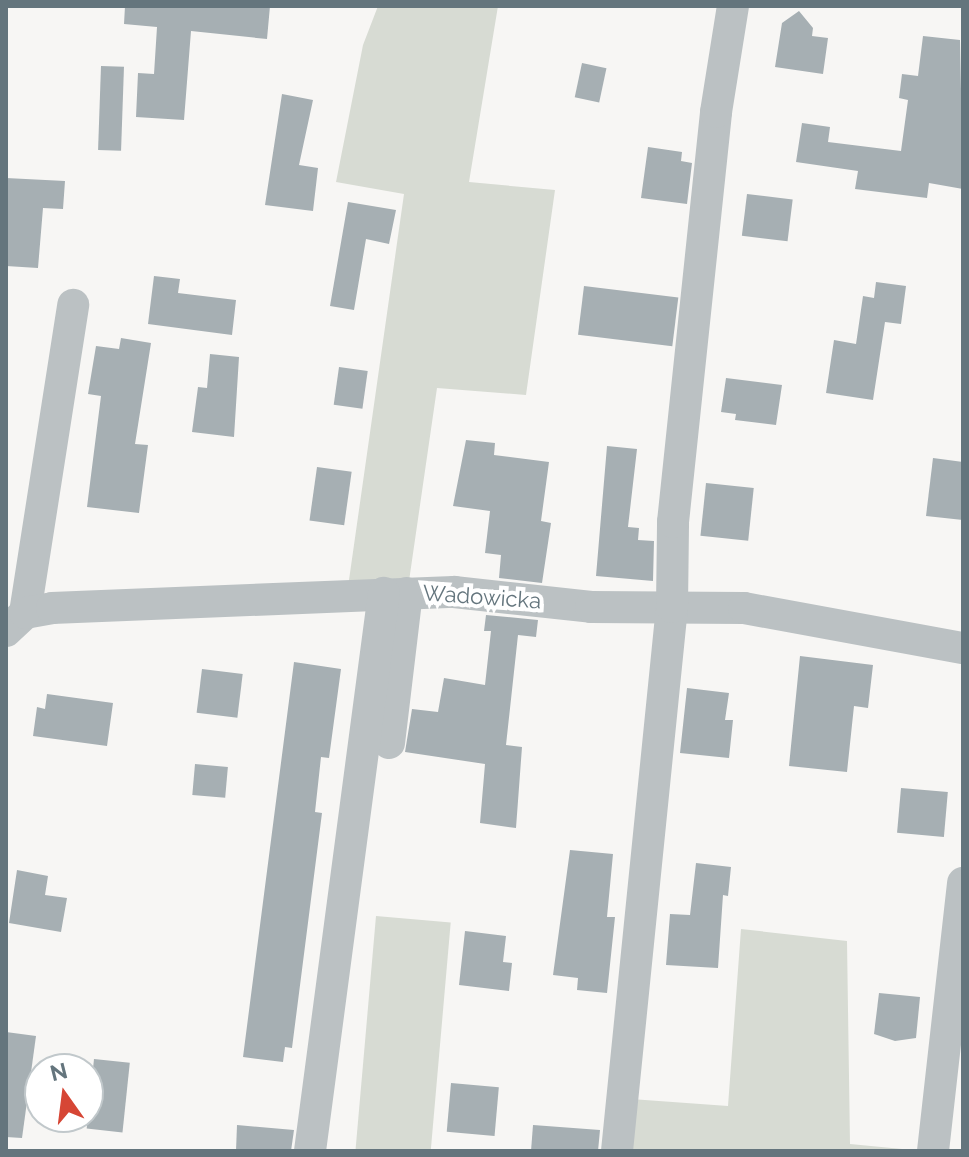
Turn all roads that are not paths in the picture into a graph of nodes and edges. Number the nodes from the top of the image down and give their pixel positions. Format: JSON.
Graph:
{"nodes":[{"id":1,"x":733,"y":6,"type":"edge"},
{"id":2,"x":73,"y":305,"type":"dead end"},
{"id":3,"x":396,"y":593,"type":"junction"},
{"id":4,"x":672,"y":607,"type":"junction"},
{"id":5,"x":16,"y":622,"type":"edge"},
{"id":6,"x":963,"y":648,"type":"edge"},
{"id":7,"x":389,"y":743,"type":"dead end"},
{"id":8,"x":963,"y":883,"type":"edge"},
{"id":9,"x":310,"y":1151,"type":"edge"},
{"id":10,"x":617,"y":1151,"type":"edge"},
{"id":11,"x":933,"y":1151,"type":"edge"}],
"edges":[{"from":1,"to":4,"type":"street"},
{"from":2,"to":5,"type":"street"},
{"from":3,"to":4,"type":"street","name":"Wadowicka"},
{"from":3,"to":5,"type":"street","name":"Wadowicka"},
{"from":3,"to":7,"type":"street"},
{"from":3,"to":9,"type":"street"},
{"from":4,"to":6,"type":"street","name":"Wadowicka"},
{"from":4,"to":10,"type":"street"},
{"from":8,"to":11,"type":"street"}]}
